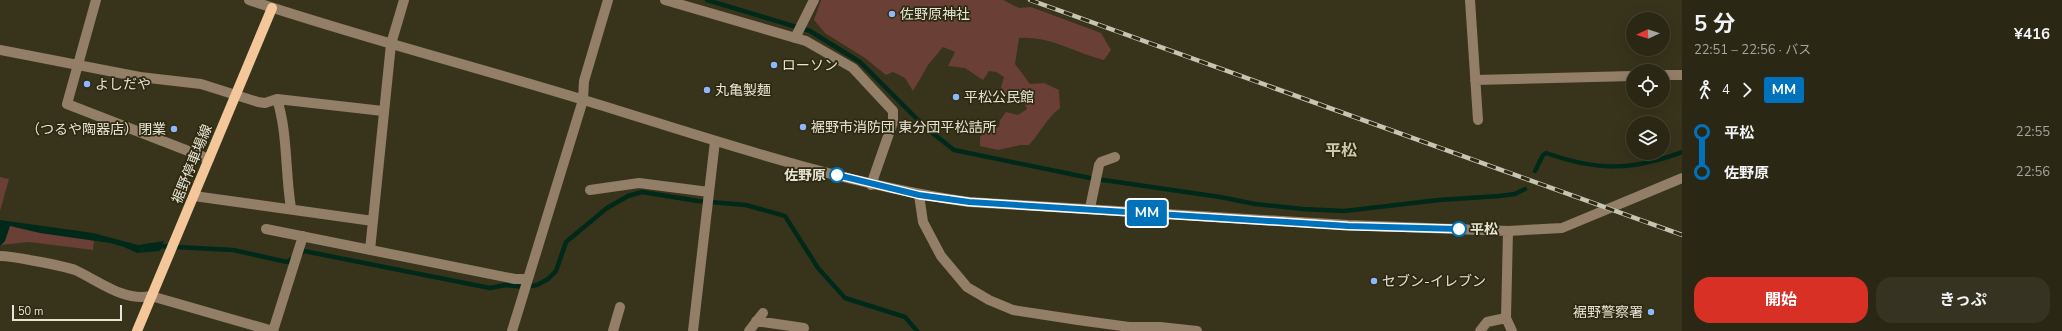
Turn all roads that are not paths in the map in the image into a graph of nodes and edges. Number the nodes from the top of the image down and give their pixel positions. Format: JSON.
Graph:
{"nodes":[{"id":1,"x":96,"y":0,"type":"edge"},
{"id":2,"x":249,"y":0,"type":"edge"},
{"id":3,"x":404,"y":0,"type":"edge"},
{"id":4,"x":608,"y":0,"type":"edge"},
{"id":5,"x":665,"y":0,"type":"edge"},
{"id":6,"x":814,"y":0,"type":"edge"},
{"id":7,"x":1470,"y":0,"type":"edge"},
{"id":8,"x":273,"y":4,"type":"edge"},
{"id":9,"x":796,"y":35,"type":"junction"},
{"id":10,"x":391,"y":44,"type":"junction"},
{"id":11,"x":0,"y":50,"type":"edge"},
{"id":12,"x":79,"y":64,"type":"junction"},
{"id":13,"x":1682,"y":74,"type":"edge"},
{"id":14,"x":1670,"y":75,"type":"edge"},
{"id":15,"x":1626,"y":76,"type":"edge"},
{"id":16,"x":1475,"y":80,"type":"junction"},
{"id":17,"x":234,"y":94,"type":"junction"},
{"id":18,"x":277,"y":99,"type":"junction"},
{"id":19,"x":583,"y":100,"type":"junction"},
{"id":20,"x":383,"y":112,"type":"junction"},
{"id":21,"x":1478,"y":120,"type":"dead end"},
{"id":22,"x":715,"y":141,"type":"junction"},
{"id":23,"x":1115,"y":157,"type":"dead end"},
{"id":24,"x":209,"y":159,"type":"junction"},
{"id":25,"x":1682,"y":178,"type":"edge"},
{"id":26,"x":871,"y":185,"type":"junction"},
{"id":27,"x":590,"y":190,"type":"dead end"},
{"id":28,"x":709,"y":192,"type":"junction"},
{"id":29,"x":919,"y":195,"type":"junction"},
{"id":30,"x":194,"y":196,"type":"junction"},
{"id":31,"x":291,"y":208,"type":"junction"},
{"id":32,"x":1090,"y":208,"type":"junction"},
{"id":33,"x":373,"y":221,"type":"junction"},
{"id":34,"x":266,"y":229,"type":"dead end"},
{"id":35,"x":1508,"y":231,"type":"junction"},
{"id":36,"x":303,"y":236,"type":"junction"},
{"id":37,"x":370,"y":250,"type":"junction"},
{"id":38,"x":0,"y":256,"type":"edge"},
{"id":39,"x":528,"y":279,"type":"junction"},
{"id":40,"x":151,"y":296,"type":"junction"},
{"id":41,"x":620,"y":306,"type":"dead end"},
{"id":42,"x":763,"y":313,"type":"dead end"},
{"id":43,"x":1506,"y":318,"type":"junction"},
{"id":44,"x":756,"y":322,"type":"junction"},
{"id":45,"x":804,"y":328,"type":"dead end"},
{"id":46,"x":515,"y":330,"type":"edge"},
{"id":47,"x":137,"y":331,"type":"edge"},
{"id":48,"x":273,"y":331,"type":"edge"},
{"id":49,"x":613,"y":331,"type":"edge"},
{"id":50,"x":693,"y":331,"type":"edge"},
{"id":51,"x":749,"y":331,"type":"edge"},
{"id":52,"x":1196,"y":331,"type":"edge"},
{"id":53,"x":1480,"y":331,"type":"edge"},
{"id":54,"x":1512,"y":331,"type":"edge"}],
"edges":[{"from":1,"to":12,"type":"street"},
{"from":2,"to":8,"type":"street"},
{"from":3,"to":10,"type":"street"},
{"from":4,"to":19,"type":"street"},
{"from":5,"to":9,"type":"street"},
{"from":6,"to":9,"type":"street"},
{"from":7,"to":16,"type":"street"},
{"from":8,"to":10,"type":"street"},
{"from":8,"to":17,"type":"main road","name":"裾野停車場線"},
{"from":9,"to":26,"type":"street"},
{"from":10,"to":19,"type":"street"},
{"from":10,"to":20,"type":"street"},
{"from":11,"to":12,"type":"street"},
{"from":12,"to":17,"type":"street"},
{"from":12,"to":24,"type":"street"},
{"from":13,"to":14,"type":"street"},
{"from":15,"to":16,"type":"street"},
{"from":16,"to":21,"type":"street"},
{"from":17,"to":18,"type":"street"},
{"from":17,"to":24,"type":"main road","name":"裾野停車場線"},
{"from":18,"to":20,"type":"street"},
{"from":18,"to":31,"type":"street"},
{"from":19,"to":22,"type":"street"},
{"from":19,"to":39,"type":"street"},
{"from":20,"to":33,"type":"street"},
{"from":22,"to":26,"type":"street"},
{"from":22,"to":28,"type":"street"},
{"from":23,"to":32,"type":"street"},
{"from":24,"to":30,"type":"main road","name":"裾野停車場線"},
{"from":25,"to":35,"type":"street"},
{"from":26,"to":29,"type":"street"},
{"from":27,"to":28,"type":"street"},
{"from":28,"to":50,"type":"street"},
{"from":29,"to":32,"type":"street"},
{"from":29,"to":52,"type":"street"},
{"from":30,"to":31,"type":"street"},
{"from":30,"to":40,"type":"main road","name":"裾野停車場線"},
{"from":31,"to":33,"type":"street"},
{"from":32,"to":35,"type":"street"},
{"from":33,"to":37,"type":"street"},
{"from":34,"to":36,"type":"street"},
{"from":35,"to":43,"type":"street"},
{"from":36,"to":37,"type":"street"},
{"from":36,"to":48,"type":"street"},
{"from":37,"to":39,"type":"street"},
{"from":38,"to":40,"type":"street"},
{"from":39,"to":46,"type":"street"},
{"from":40,"to":47,"type":"main road","name":"裾野停車場線"},
{"from":40,"to":48,"type":"street"},
{"from":41,"to":49,"type":"street"},
{"from":42,"to":44,"type":"street"},
{"from":43,"to":53,"type":"street"},
{"from":43,"to":54,"type":"street"},
{"from":44,"to":45,"type":"street"},
{"from":44,"to":51,"type":"street"}]}
